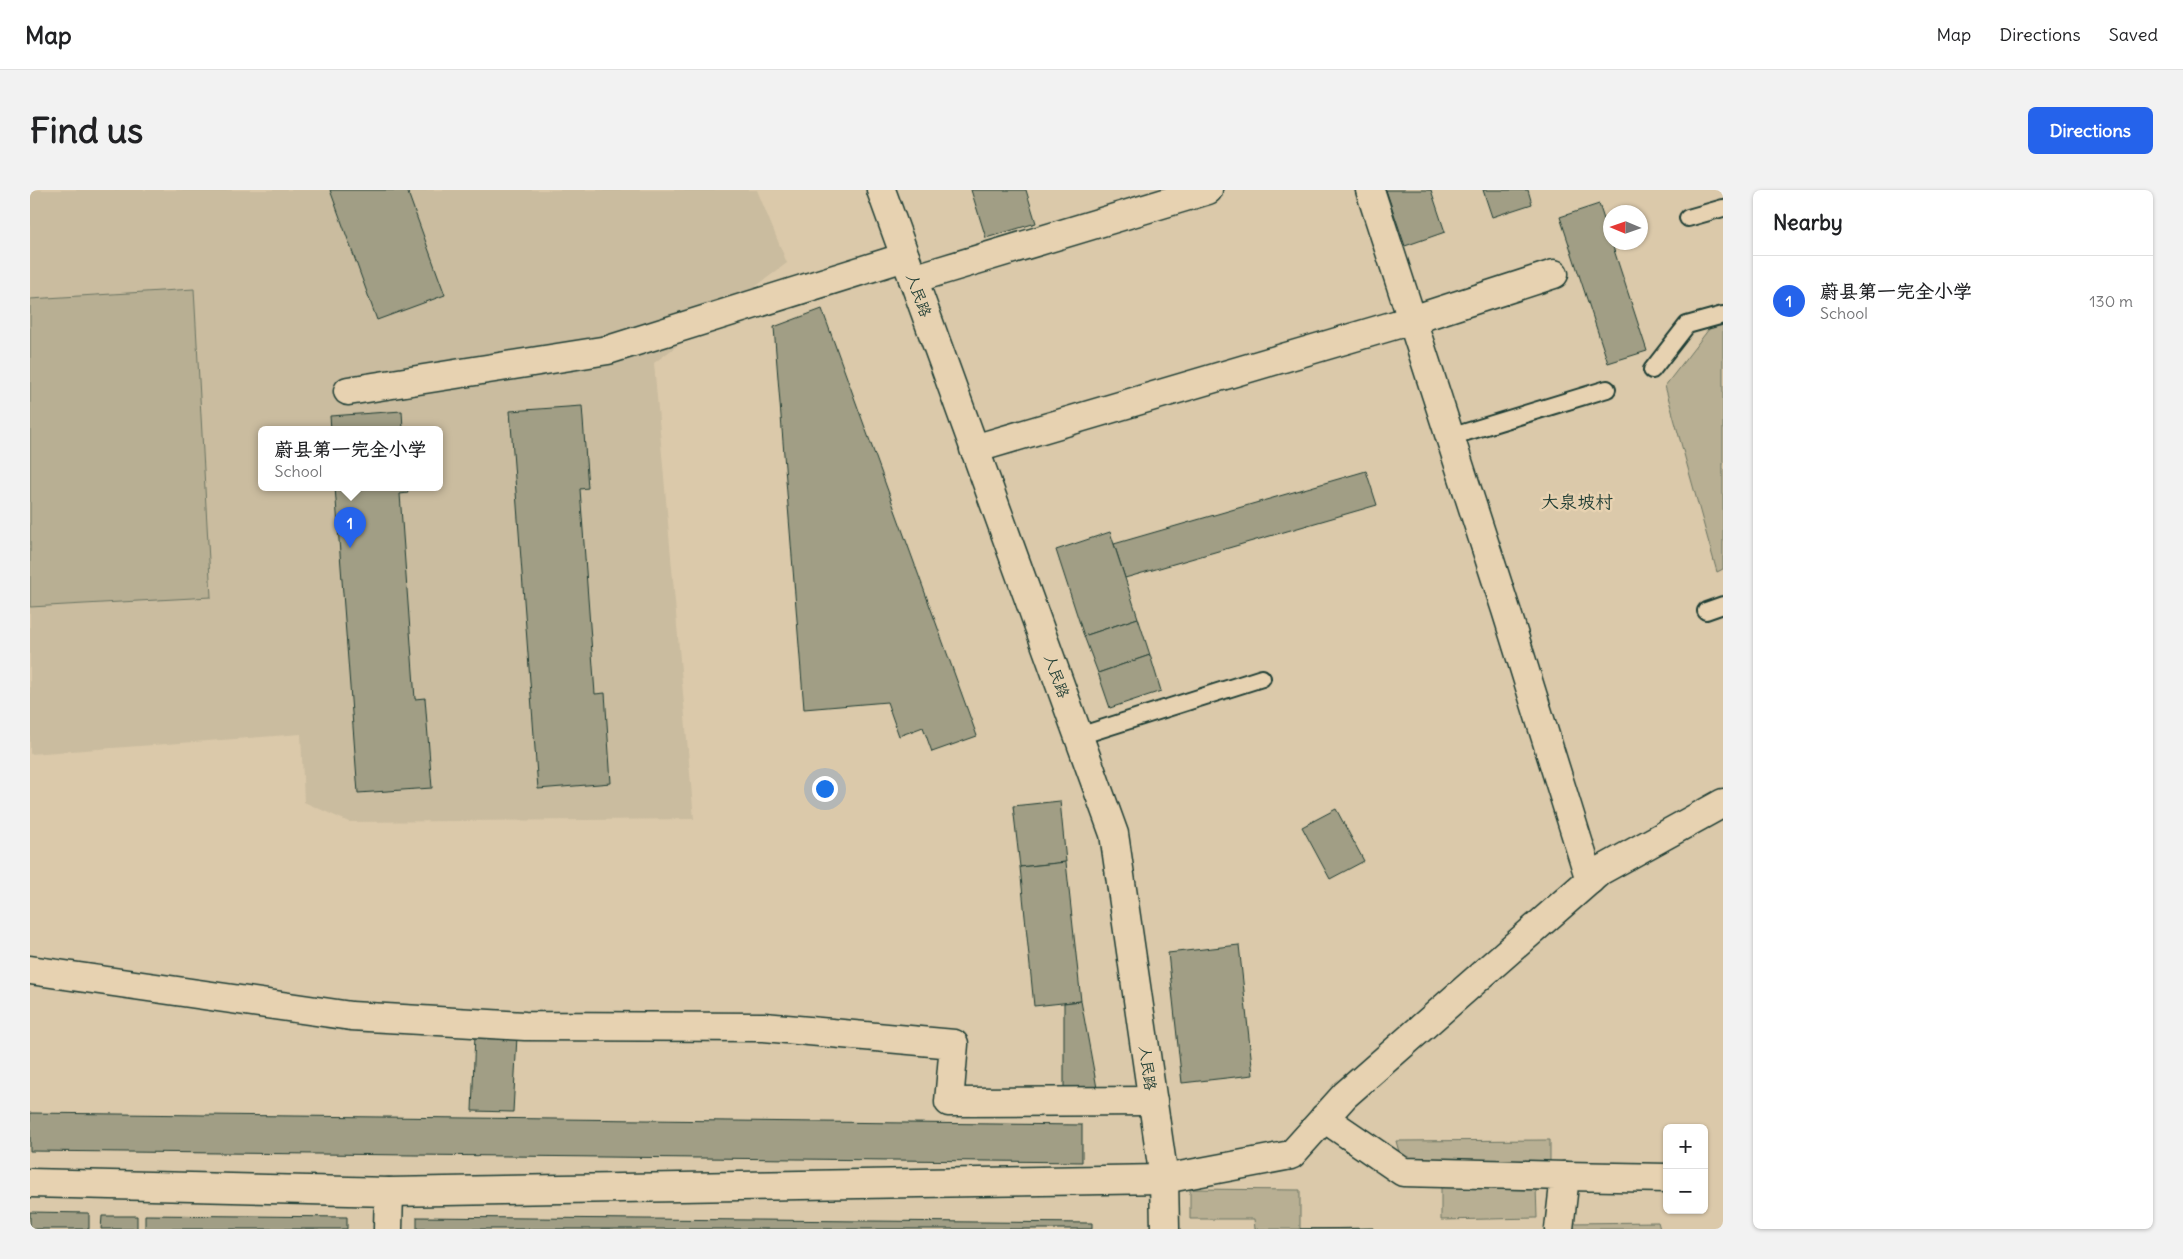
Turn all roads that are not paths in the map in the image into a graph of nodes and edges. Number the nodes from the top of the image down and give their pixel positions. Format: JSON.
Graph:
{"nodes":[{"id":1,"x":881,"y":190,"type":"edge"},
{"id":2,"x":1208,"y":190,"type":"edge"},
{"id":3,"x":1370,"y":190,"type":"edge"},
{"id":4,"x":1723,"y":208,"type":"edge"},
{"id":5,"x":1688,"y":218,"type":"dead end"},
{"id":6,"x":909,"y":268,"type":"junction"},
{"id":7,"x":1554,"y":274,"type":"dead end"},
{"id":8,"x":1723,"y":315,"type":"edge"},
{"id":9,"x":1412,"y":320,"type":"junction"},
{"id":10,"x":1652,"y":370,"type":"dead end"},
{"id":11,"x":1607,"y":389,"type":"dead end"},
{"id":12,"x":348,"y":391,"type":"dead end"},
{"id":13,"x":1450,"y":436,"type":"junction"},
{"id":14,"x":974,"y":449,"type":"junction"},
{"id":15,"x":1723,"y":605,"type":"edge"},
{"id":16,"x":1706,"y":611,"type":"dead end"},
{"id":17,"x":1262,"y":678,"type":"dead end"},
{"id":18,"x":1079,"y":736,"type":"junction"},
{"id":19,"x":1723,"y":803,"type":"edge"},
{"id":20,"x":1590,"y":880,"type":"junction"},
{"id":21,"x":30,"y":970,"type":"edge"},
{"id":22,"x":1153,"y":1101,"type":"junction"},
{"id":23,"x":1324,"y":1118,"type":"junction"},
{"id":24,"x":1564,"y":1176,"type":"junction"},
{"id":25,"x":1663,"y":1178,"type":"edge"},
{"id":26,"x":1164,"y":1179,"type":"junction"},
{"id":27,"x":30,"y":1183,"type":"edge"},
{"id":28,"x":390,"y":1192,"type":"junction"},
{"id":29,"x":388,"y":1229,"type":"edge"},
{"id":30,"x":1165,"y":1229,"type":"edge"},
{"id":31,"x":1559,"y":1229,"type":"edge"}],
"edges":[{"from":1,"to":6,"type":"street","name":"人民路"},
{"from":2,"to":6,"type":"street"},
{"from":3,"to":9,"type":"street"},
{"from":4,"to":5,"type":"lane"},
{"from":6,"to":12,"type":"street"},
{"from":6,"to":14,"type":"street","name":"人民路"},
{"from":7,"to":9,"type":"street"},
{"from":8,"to":10,"type":"lane"},
{"from":9,"to":13,"type":"street"},
{"from":9,"to":14,"type":"street"},
{"from":11,"to":13,"type":"lane"},
{"from":13,"to":20,"type":"street"},
{"from":14,"to":18,"type":"street","name":"人民路"},
{"from":15,"to":16,"type":"lane"},
{"from":17,"to":18,"type":"lane"},
{"from":18,"to":22,"type":"street","name":"人民路"},
{"from":19,"to":20,"type":"street"},
{"from":20,"to":23,"type":"street"},
{"from":21,"to":22,"type":"street"},
{"from":22,"to":26,"type":"street","name":"人民路"},
{"from":23,"to":24,"type":"street"},
{"from":23,"to":26,"type":"street"},
{"from":24,"to":25,"type":"street"},
{"from":24,"to":31,"type":"street"},
{"from":26,"to":28,"type":"street"},
{"from":26,"to":30,"type":"street","name":"人民路"},
{"from":27,"to":28,"type":"street"},
{"from":28,"to":29,"type":"street"}]}
